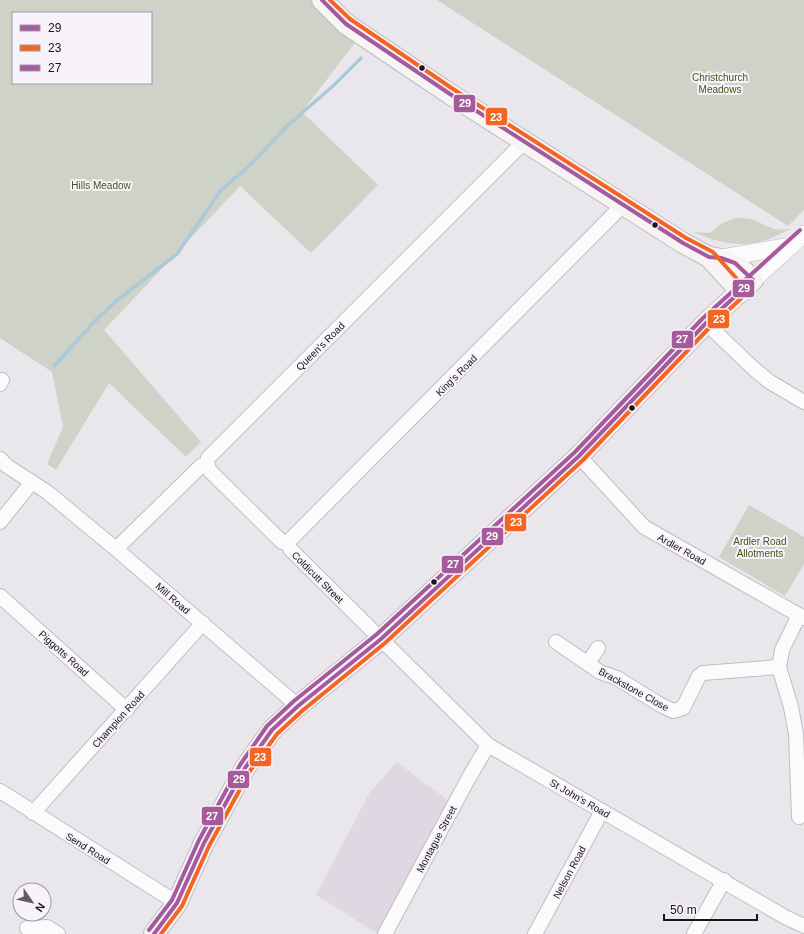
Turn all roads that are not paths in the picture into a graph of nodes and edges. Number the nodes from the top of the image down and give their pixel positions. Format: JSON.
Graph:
{"nodes":[{"id":1,"x":322,"y":0,"type":"edge"},
{"id":2,"x":525,"y":141,"type":"junction"},
{"id":3,"x":624,"y":205,"type":"junction"},
{"id":4,"x":804,"y":234,"type":"edge"},
{"id":5,"x":790,"y":246,"type":"junction"},
{"id":6,"x":715,"y":258,"type":"junction"},
{"id":7,"x":747,"y":286,"type":"junction"},
{"id":8,"x":706,"y":323,"type":"junction"},
{"id":9,"x":804,"y":402,"type":"edge"},
{"id":10,"x":580,"y":456,"type":"junction"},
{"id":11,"x":0,"y":459,"type":"edge"},
{"id":12,"x":207,"y":464,"type":"junction"},
{"id":13,"x":32,"y":482,"type":"junction"},
{"id":14,"x":0,"y":522,"type":"edge"},
{"id":15,"x":287,"y":543,"type":"junction"},
{"id":16,"x":116,"y":549,"type":"junction"},
{"id":17,"x":0,"y":596,"type":"edge"},
{"id":18,"x":801,"y":616,"type":"edge"},
{"id":19,"x":203,"y":623,"type":"junction"},
{"id":20,"x":381,"y":639,"type":"junction"},
{"id":21,"x":556,"y":642,"type":"dead end"},
{"id":22,"x":598,"y":648,"type":"dead end"},
{"id":23,"x":588,"y":663,"type":"junction"},
{"id":24,"x":779,"y":667,"type":"junction"},
{"id":25,"x":298,"y":706,"type":"junction"},
{"id":26,"x":127,"y":710,"type":"junction"},
{"id":27,"x":488,"y":745,"type":"junction"},
{"id":28,"x":0,"y":791,"type":"edge"},
{"id":29,"x":602,"y":811,"type":"junction"},
{"id":30,"x":33,"y":813,"type":"junction"},
{"id":31,"x":799,"y":817,"type":"dead end"},
{"id":32,"x":724,"y":880,"type":"junction"},
{"id":33,"x":177,"y":903,"type":"junction"},
{"id":34,"x":804,"y":926,"type":"edge"},
{"id":35,"x":27,"y":928,"type":"dead end"},
{"id":36,"x":58,"y":934,"type":"edge"},
{"id":37,"x":154,"y":934,"type":"edge"},
{"id":38,"x":385,"y":934,"type":"edge"},
{"id":39,"x":535,"y":934,"type":"edge"},
{"id":40,"x":694,"y":934,"type":"edge"}],
"edges":[{"from":1,"to":2,"type":"main road"},
{"from":2,"to":3,"type":"main road"},
{"from":2,"to":12,"type":"street","name":"Queen's Road"},
{"from":3,"to":6,"type":"main road"},
{"from":3,"to":15,"type":"street","name":"King's Road"},
{"from":4,"to":5,"type":"street"},
{"from":5,"to":6,"type":"street"},
{"from":5,"to":7,"type":"street"},
{"from":6,"to":7,"type":"main road"},
{"from":7,"to":8,"type":"main road"},
{"from":8,"to":9,"type":"street"},
{"from":8,"to":10,"type":"main road"},
{"from":10,"to":18,"type":"street","name":"Ardler Road"},
{"from":10,"to":20,"type":"main road"},
{"from":11,"to":13,"type":"street","name":"Mill Road"},
{"from":12,"to":15,"type":"street","name":"Coldicutt Street"},
{"from":12,"to":16,"type":"street","name":"Queen's Road"},
{"from":13,"to":14,"type":"street"},
{"from":13,"to":16,"type":"street","name":"Mill Road"},
{"from":15,"to":20,"type":"street","name":"Coldicutt Street"},
{"from":16,"to":19,"type":"street","name":"Mill Road"},
{"from":17,"to":26,"type":"street","name":"Piggotts Road"},
{"from":18,"to":24,"type":"street"},
{"from":19,"to":25,"type":"street","name":"Mill Road"},
{"from":19,"to":26,"type":"street","name":"Champion Road"},
{"from":20,"to":25,"type":"main road"},
{"from":20,"to":27,"type":"street","name":"St John's Road"},
{"from":21,"to":23,"type":"street","name":"Brackstone Close"},
{"from":22,"to":23,"type":"street","name":"Brackstone Close"},
{"from":23,"to":24,"type":"street","name":"Brackstone Close"},
{"from":24,"to":31,"type":"street"},
{"from":25,"to":33,"type":"main road"},
{"from":26,"to":30,"type":"street","name":"Champion Road"},
{"from":27,"to":29,"type":"street","name":"St John's Road"},
{"from":27,"to":38,"type":"street","name":"Montague Street"},
{"from":28,"to":30,"type":"street","name":"Send Road"},
{"from":29,"to":32,"type":"street","name":"St John's Road"},
{"from":29,"to":39,"type":"street","name":"Nelson Road"},
{"from":30,"to":33,"type":"street","name":"Send Road"},
{"from":32,"to":34,"type":"street","name":"St John's Road"},
{"from":32,"to":40,"type":"street"},
{"from":33,"to":37,"type":"main road"},
{"from":35,"to":36,"type":"street"}]}
